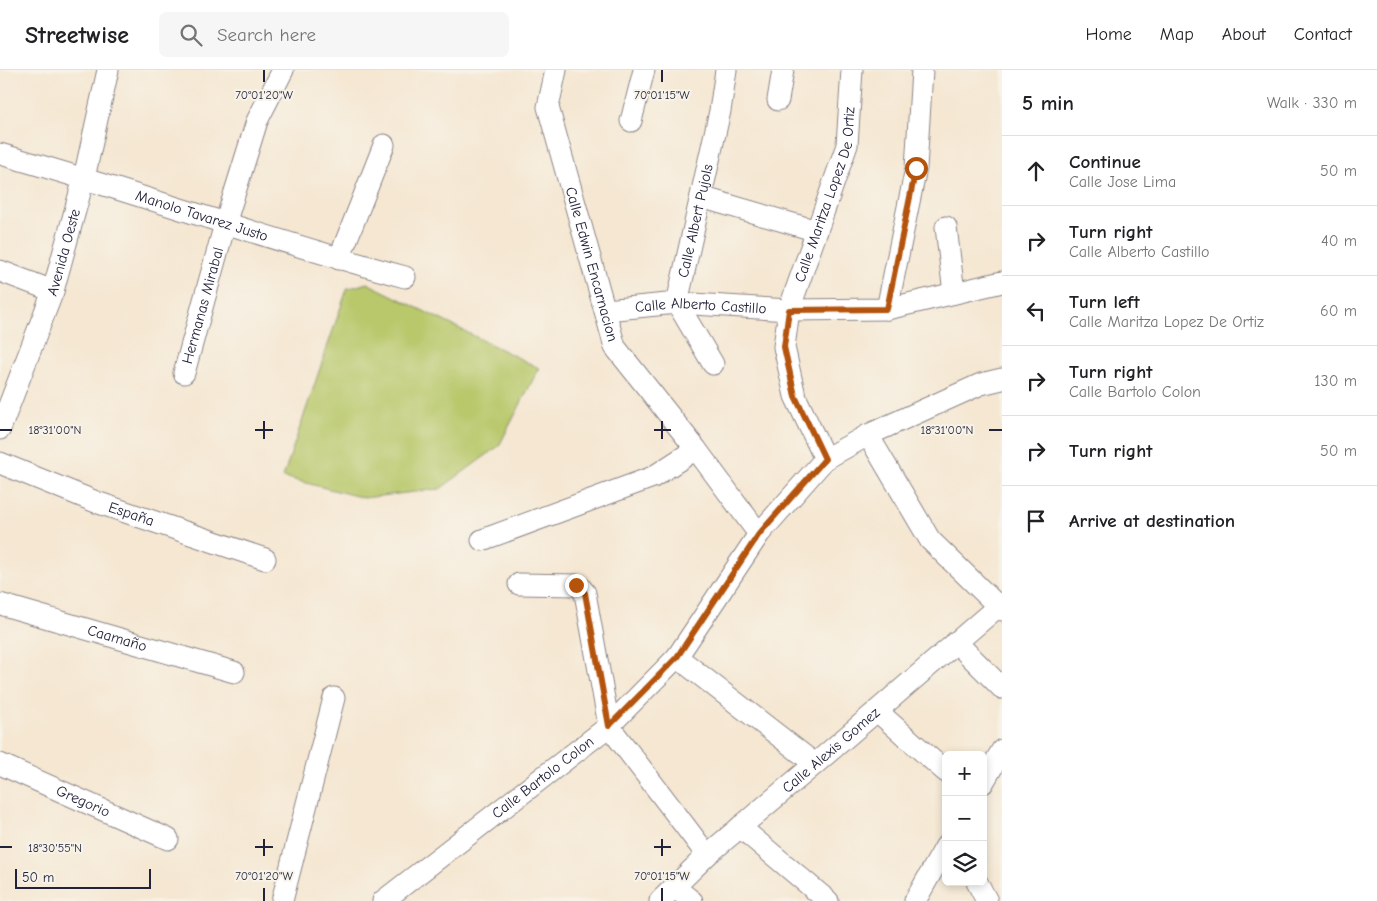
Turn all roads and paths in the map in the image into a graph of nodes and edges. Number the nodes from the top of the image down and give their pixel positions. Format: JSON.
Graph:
{"nodes":[{"id":1,"x":108,"y":70,"type":"edge"},
{"id":2,"x":283,"y":70,"type":"edge"},
{"id":3,"x":556,"y":70,"type":"edge"},
{"id":4,"x":644,"y":70,"type":"edge"},
{"id":5,"x":726,"y":70,"type":"edge"},
{"id":6,"x":783,"y":70,"type":"edge"},
{"id":7,"x":852,"y":70,"type":"edge"},
{"id":8,"x":922,"y":70,"type":"edge"},
{"id":9,"x":778,"y":100,"type":"dead end"},
{"id":10,"x":631,"y":120,"type":"dead end"},
{"id":11,"x":384,"y":145,"type":"dead end"},
{"id":12,"x":0,"y":154,"type":"edge"},
{"id":13,"x":84,"y":178,"type":"junction"},
{"id":14,"x":701,"y":197,"type":"junction"},
{"id":15,"x":225,"y":224,"type":"junction"},
{"id":16,"x":946,"y":227,"type":"dead end"},
{"id":17,"x":817,"y":231,"type":"junction"},
{"id":18,"x":339,"y":259,"type":"junction"},
{"id":19,"x":0,"y":271,"type":"edge"},
{"id":20,"x":405,"y":277,"type":"dead end"},
{"id":21,"x":1002,"y":282,"type":"edge"},
{"id":22,"x":53,"y":291,"type":"junction"},
{"id":23,"x":954,"y":293,"type":"junction"},
{"id":24,"x":677,"y":303,"type":"junction"},
{"id":25,"x":887,"y":309,"type":"junction"},
{"id":26,"x":606,"y":310,"type":"junction"},
{"id":27,"x":789,"y":310,"type":"junction"},
{"id":28,"x":713,"y":364,"type":"dead end"},
{"id":29,"x":184,"y":374,"type":"dead end"},
{"id":30,"x":1002,"y":380,"type":"edge"},
{"id":31,"x":0,"y":429,"type":"edge"},
{"id":32,"x":868,"y":435,"type":"junction"},
{"id":33,"x":696,"y":449,"type":"junction"},
{"id":34,"x":825,"y":459,"type":"junction"},
{"id":35,"x":0,"y":464,"type":"edge"},
{"id":36,"x":759,"y":534,"type":"junction"},
{"id":37,"x":482,"y":540,"type":"dead end"},
{"id":38,"x":266,"y":559,"type":"dead end"},
{"id":39,"x":519,"y":584,"type":"dead end"},
{"id":40,"x":0,"y":604,"type":"edge"},
{"id":41,"x":1001,"y":606,"type":"edge"},
{"id":42,"x":956,"y":642,"type":"junction"},
{"id":43,"x":677,"y":657,"type":"junction"},
{"id":44,"x":234,"y":672,"type":"dead end"},
{"id":45,"x":1002,"y":688,"type":"edge"},
{"id":46,"x":334,"y":698,"type":"dead end"},
{"id":47,"x":877,"y":710,"type":"junction"},
{"id":48,"x":609,"y":726,"type":"junction"},
{"id":49,"x":1002,"y":750,"type":"edge"},
{"id":50,"x":0,"y":764,"type":"edge"},
{"id":51,"x":815,"y":764,"type":"junction"},
{"id":52,"x":942,"y":768,"type":"edge"},
{"id":53,"x":987,"y":776,"type":"edge"},
{"id":54,"x":740,"y":827,"type":"junction"},
{"id":55,"x":168,"y":839,"type":"dead end"},
{"id":56,"x":942,"y":853,"type":"edge"},
{"id":57,"x":707,"y":855,"type":"junction"},
{"id":58,"x":978,"y":886,"type":"edge"},
{"id":59,"x":667,"y":894,"type":"edge"},
{"id":60,"x":282,"y":901,"type":"edge"},
{"id":61,"x":383,"y":901,"type":"edge"},
{"id":62,"x":692,"y":901,"type":"edge"},
{"id":63,"x":828,"y":901,"type":"edge"},
{"id":64,"x":915,"y":901,"type":"edge"},
{"id":65,"x":987,"y":901,"type":"edge"}],
"edges":[{"from":1,"to":13,"type":"street","name":"Avenida Oeste"},
{"from":2,"to":15,"type":"street","name":"Hermanas Mirabal"},
{"from":3,"to":26,"type":"street","name":"Calle Edwin Encarnacion"},
{"from":4,"to":10,"type":"street"},
{"from":5,"to":14,"type":"street","name":"Calle Albert Pujols"},
{"from":6,"to":9,"type":"street"},
{"from":7,"to":17,"type":"street","name":"Calle Maritza Lopez De Ortiz"},
{"from":8,"to":25,"type":"street"},
{"from":11,"to":18,"type":"street"},
{"from":12,"to":13,"type":"street","name":"Manolo Tavarez Justo"},
{"from":13,"to":15,"type":"street","name":"Manolo Tavarez Justo"},
{"from":13,"to":22,"type":"street","name":"Avenida Oeste"},
{"from":14,"to":17,"type":"street"},
{"from":14,"to":24,"type":"street","name":"Calle Albert Pujols"},
{"from":15,"to":18,"type":"street","name":"Manolo Tavarez Justo"},
{"from":15,"to":29,"type":"street","name":"Hermanas Mirabal"},
{"from":16,"to":23,"type":"street"},
{"from":17,"to":27,"type":"street","name":"Calle Maritza Lopez De Ortiz"},
{"from":18,"to":20,"type":"street","name":"Manolo Tavarez Justo"},
{"from":19,"to":22,"type":"street"},
{"from":21,"to":23,"type":"street","name":"Calle Alberto Castillo"},
{"from":22,"to":31,"type":"street","name":"Avenida Oeste"},
{"from":23,"to":25,"type":"street","name":"Calle Alberto Castillo"},
{"from":24,"to":26,"type":"street","name":"Calle Alberto Castillo"},
{"from":24,"to":27,"type":"street","name":"Calle Alberto Castillo"},
{"from":24,"to":28,"type":"street"},
{"from":25,"to":27,"type":"street","name":"Calle Alberto Castillo"},
{"from":26,"to":33,"type":"street","name":"Calle Edwin Encarnacion"},
{"from":27,"to":34,"type":"street","name":"Calle Maritza Lopez De Ortiz"},
{"from":30,"to":32,"type":"street","name":"Calle Bartolo Colon"},
{"from":32,"to":34,"type":"street","name":"Calle Bartolo Colon"},
{"from":32,"to":41,"type":"street"},
{"from":33,"to":36,"type":"street","name":"Calle Edwin Encarnacion"},
{"from":33,"to":37,"type":"street"},
{"from":34,"to":36,"type":"street","name":"Calle Bartolo Colon"},
{"from":35,"to":38,"type":"street","name":"España"},
{"from":36,"to":43,"type":"street","name":"Calle Bartolo Colon"},
{"from":39,"to":48,"type":"street"},
{"from":40,"to":44,"type":"street","name":"Caamaño"},
{"from":41,"to":42,"type":"street","name":"Calle Alexis Gomez"},
{"from":42,"to":45,"type":"street"},
{"from":42,"to":47,"type":"street","name":"Calle Alexis Gomez"},
{"from":43,"to":48,"type":"street","name":"Calle Bartolo Colon"},
{"from":43,"to":51,"type":"street"},
{"from":46,"to":60,"type":"street"},
{"from":47,"to":51,"type":"street","name":"Calle Alexis Gomez"},
{"from":47,"to":52,"type":"street"},
{"from":48,"to":57,"type":"street"},
{"from":48,"to":61,"type":"street","name":"Calle Bartolo Colon"},
{"from":49,"to":53,"type":"street"},
{"from":50,"to":55,"type":"street","name":"Gregorio"},
{"from":51,"to":54,"type":"street","name":"Calle Alexis Gomez"},
{"from":54,"to":57,"type":"street","name":"Calle Alexis Gomez"},
{"from":54,"to":63,"type":"street"},
{"from":56,"to":64,"type":"street"},
{"from":57,"to":59,"type":"street","name":"Calle Alexis Gomez"},
{"from":58,"to":65,"type":"street"},
{"from":59,"to":62,"type":"street"}]}
